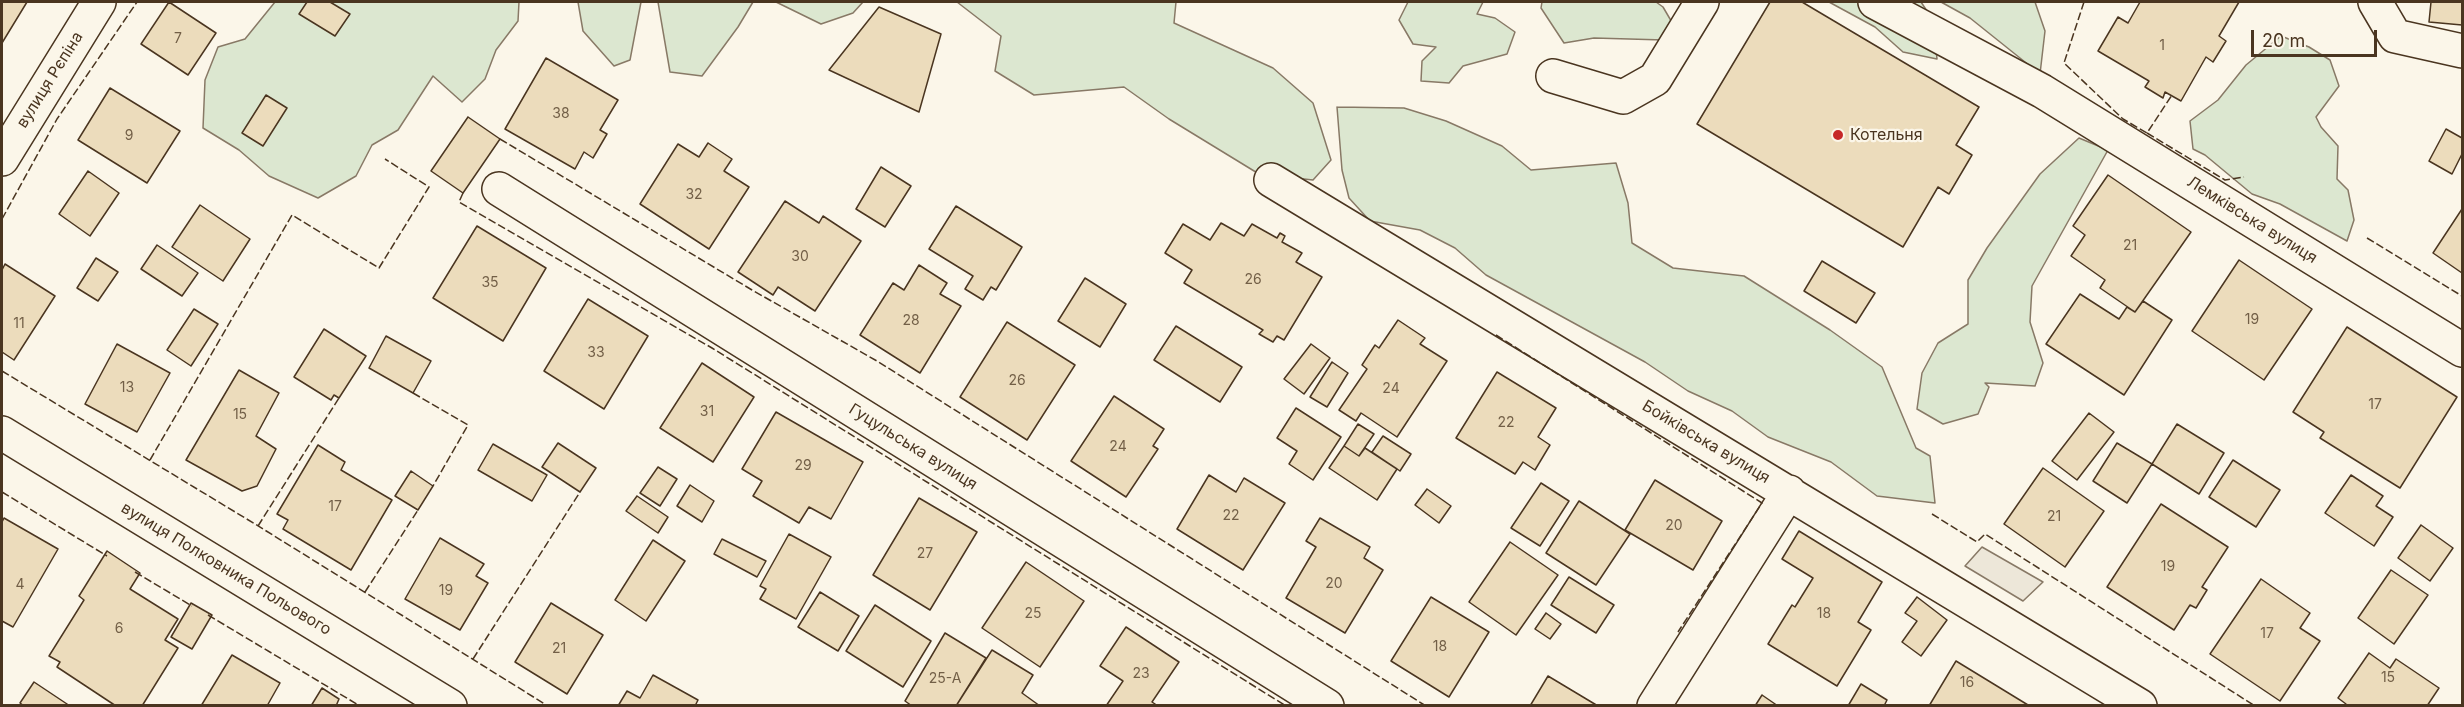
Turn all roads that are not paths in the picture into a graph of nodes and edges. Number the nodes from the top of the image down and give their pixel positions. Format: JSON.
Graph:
{"nodes":[{"id":1,"x":99,"y":2,"type":"edge"},
{"id":2,"x":1702,"y":2,"type":"edge"},
{"id":3,"x":1875,"y":2,"type":"edge"},
{"id":4,"x":2374,"y":2,"type":"edge"},
{"id":5,"x":2463,"y":51,"type":"edge"},
{"id":6,"x":1553,"y":76,"type":"dead end"},
{"id":7,"x":2,"y":159,"type":"edge"},
{"id":8,"x":1271,"y":180,"type":"dead end"},
{"id":9,"x":499,"y":189,"type":"dead end"},
{"id":10,"x":2463,"y":350,"type":"edge"},
{"id":11,"x":2,"y":433,"type":"edge"},
{"id":12,"x":1789,"y":492,"type":"junction"},
{"id":13,"x":450,"y":705,"type":"edge"},
{"id":14,"x":1327,"y":705,"type":"edge"},
{"id":15,"x":1654,"y":705,"type":"edge"},
{"id":16,"x":2140,"y":705,"type":"edge"}],
"edges":[{"from":1,"to":7,"type":"street","name":"вулиця Рєпіна"},
{"from":2,"to":6,"type":"street"},
{"from":3,"to":10,"type":"street","name":"Лемківська вулиця"},
{"from":4,"to":5,"type":"street"},
{"from":8,"to":12,"type":"street","name":"Бойківська вулиця"},
{"from":9,"to":14,"type":"street","name":"Гуцульська вулиця"},
{"from":11,"to":13,"type":"street","name":"вулиця Полковника Польового"},
{"from":12,"to":15,"type":"street"},
{"from":12,"to":16,"type":"street","name":"Бойківська вулиця"}]}
